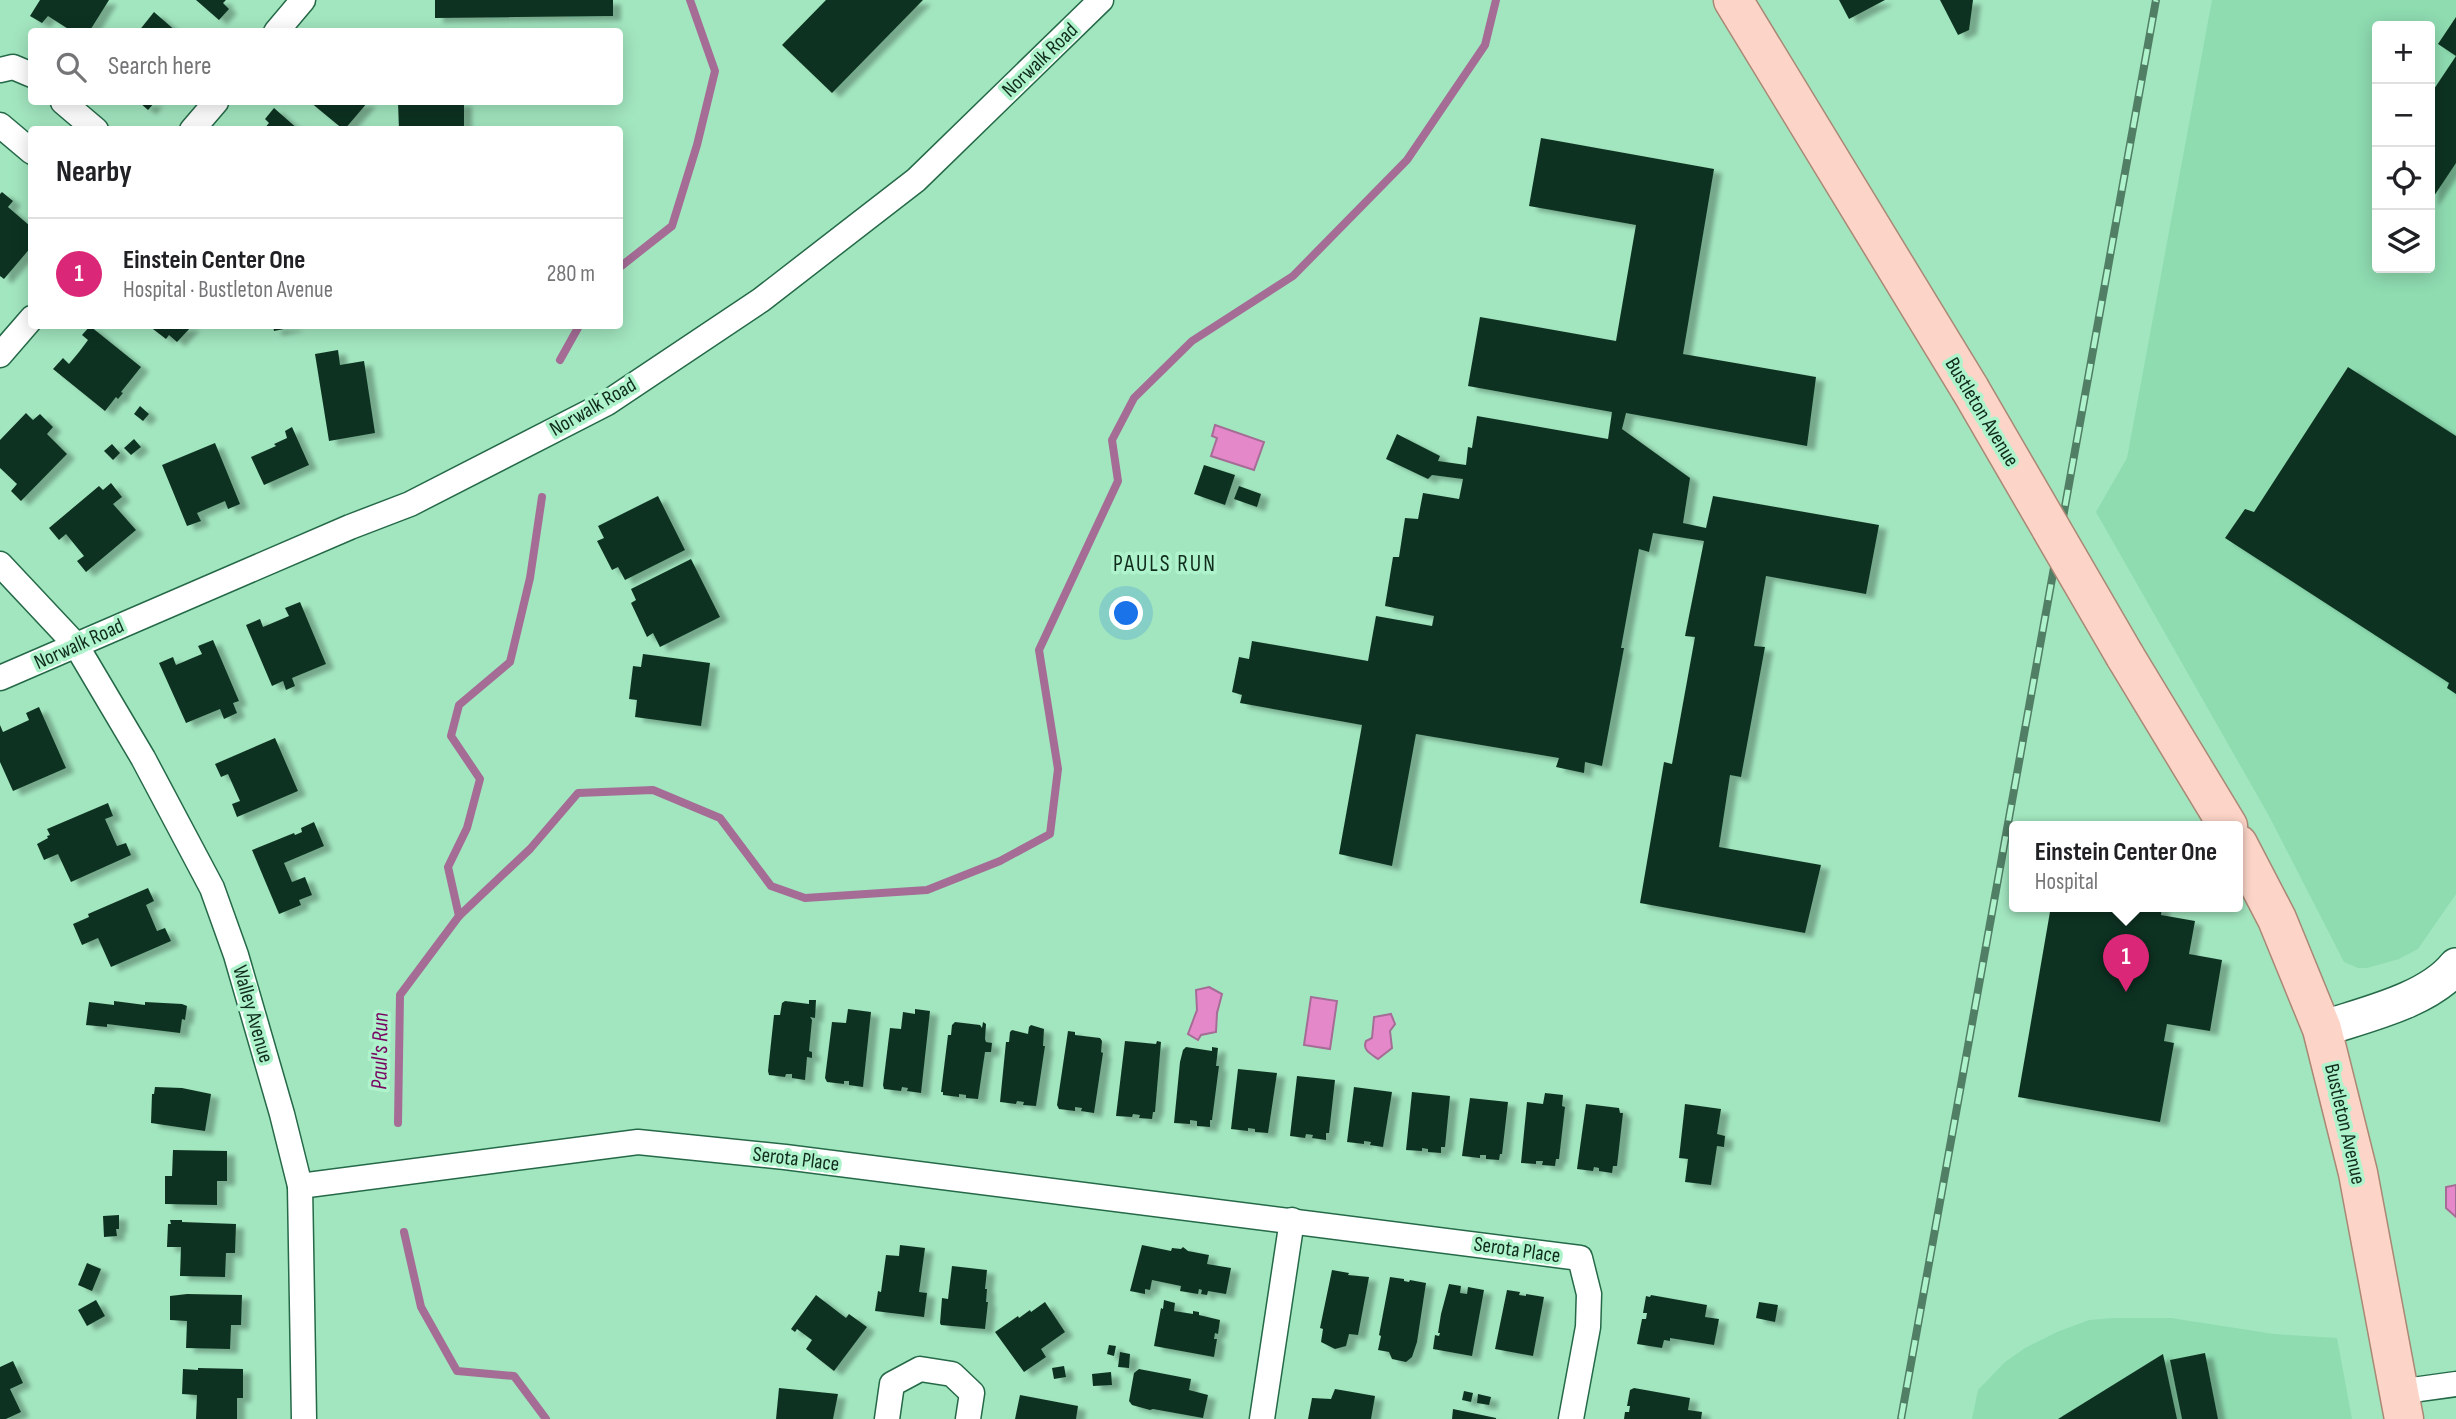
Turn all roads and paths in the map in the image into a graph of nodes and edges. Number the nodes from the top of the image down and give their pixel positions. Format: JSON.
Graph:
{"nodes":[{"id":1,"x":303,"y":0,"type":"edge"},
{"id":2,"x":1101,"y":0,"type":"edge"},
{"id":3,"x":1733,"y":0,"type":"edge"},
{"id":4,"x":279,"y":28,"type":"edge"},
{"id":5,"x":0,"y":70,"type":"edge"},
{"id":6,"x":28,"y":73,"type":"edge"},
{"id":7,"x":67,"y":105,"type":"edge"},
{"id":8,"x":213,"y":105,"type":"edge"},
{"id":9,"x":0,"y":125,"type":"edge"},
{"id":10,"x":91,"y":126,"type":"edge"},
{"id":11,"x":195,"y":126,"type":"edge"},
{"id":12,"x":28,"y":149,"type":"edge"},
{"id":13,"x":28,"y":323,"type":"edge"},
{"id":14,"x":0,"y":355,"type":"edge"},
{"id":15,"x":0,"y":564,"type":"edge"},
{"id":16,"x":76,"y":645,"type":"junction"},
{"id":17,"x":0,"y":678,"type":"edge"},
{"id":18,"x":2225,"y":821,"type":"edge"},
{"id":19,"x":2243,"y":854,"type":"edge"},
{"id":20,"x":2456,"y":966,"type":"edge"},
{"id":21,"x":2322,"y":1029,"type":"junction"},
{"id":22,"x":300,"y":1186,"type":"junction"},
{"id":23,"x":1292,"y":1220,"type":"junction"},
{"id":24,"x":2456,"y":1384,"type":"edge"},
{"id":25,"x":2401,"y":1406,"type":"edge"},
{"id":26,"x":304,"y":1419,"type":"edge"},
{"id":27,"x":887,"y":1419,"type":"edge"},
{"id":28,"x":968,"y":1419,"type":"edge"},
{"id":29,"x":1262,"y":1419,"type":"edge"},
{"id":30,"x":1571,"y":1419,"type":"edge"}],
"edges":[{"from":1,"to":4,"type":"street"},
{"from":2,"to":16,"type":"street","name":"Norwalk Road"},
{"from":3,"to":18,"type":"main road","name":"Bustleton Avenue","bridge":true},
{"from":5,"to":6,"type":"street"},
{"from":7,"to":10,"type":"street"},
{"from":8,"to":11,"type":"street"},
{"from":9,"to":12,"type":"street"},
{"from":13,"to":14,"type":"street"},
{"from":15,"to":16,"type":"street","name":"Walley Avenue"},
{"from":16,"to":17,"type":"street","name":"Norwalk Road"},
{"from":16,"to":22,"type":"street","name":"Walley Avenue"},
{"from":19,"to":21,"type":"main road","name":"Bustleton Avenue"},
{"from":20,"to":21,"type":"main road"},
{"from":21,"to":25,"type":"main road","name":"Bustleton Avenue"},
{"from":22,"to":23,"type":"street","name":"Serota Place"},
{"from":22,"to":26,"type":"street","name":"Walley Avenue"},
{"from":23,"to":29,"type":"street"},
{"from":23,"to":30,"type":"street","name":"Serota Place"},
{"from":24,"to":25,"type":"street"},
{"from":27,"to":28,"type":"street"}]}
